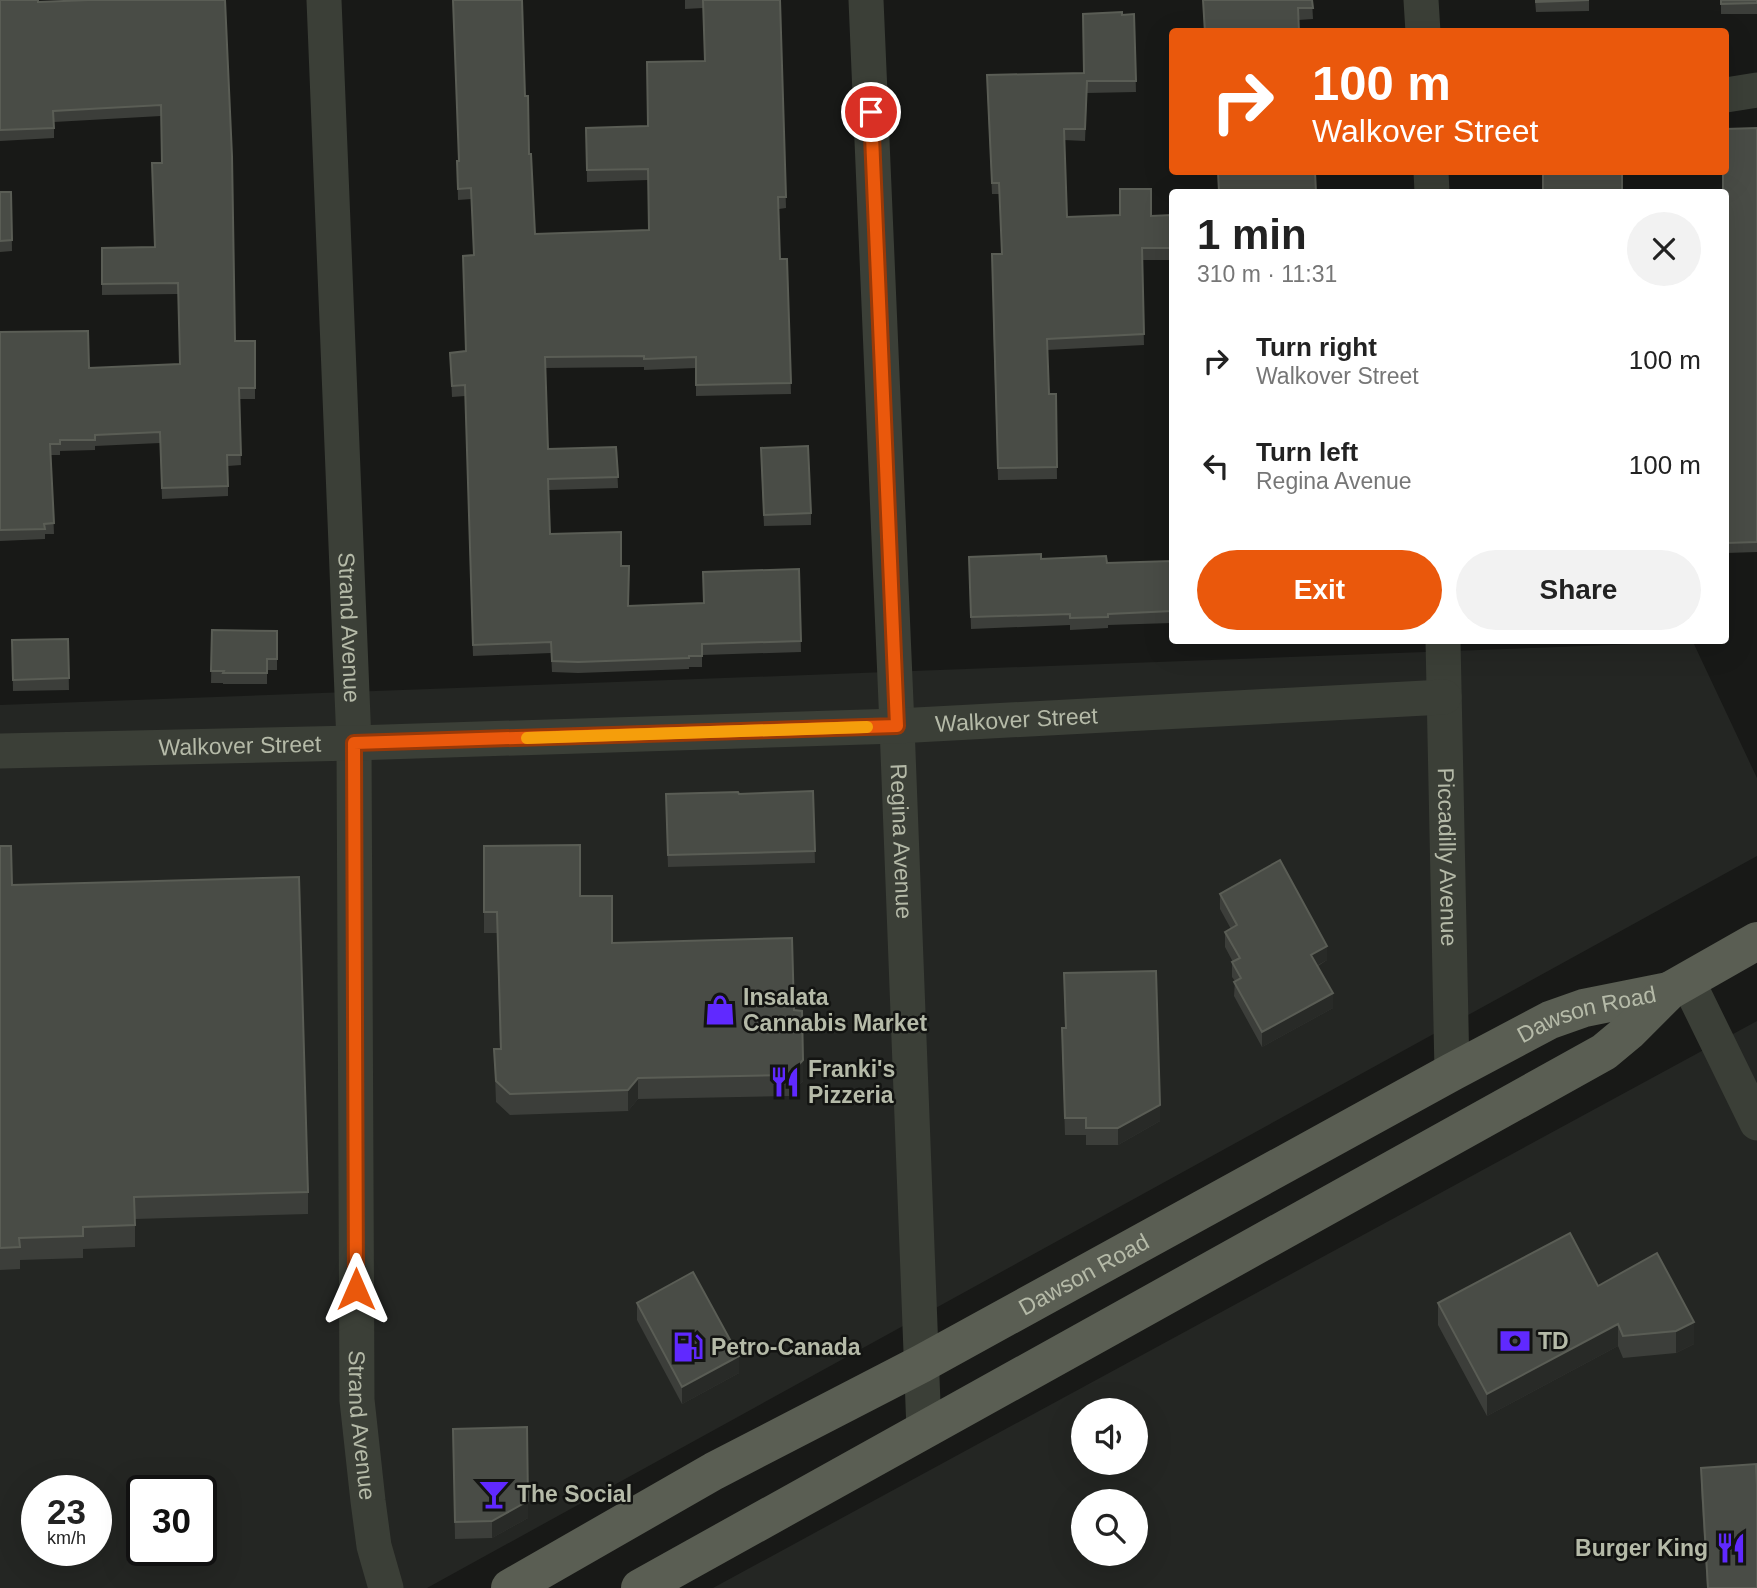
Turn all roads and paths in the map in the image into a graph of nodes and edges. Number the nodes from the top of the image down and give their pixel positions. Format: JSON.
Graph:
{"nodes":[{"id":1,"x":324,"y":0,"type":"edge"},
{"id":2,"x":866,"y":0,"type":"edge"},
{"id":3,"x":1421,"y":0,"type":"edge"},
{"id":4,"x":1423,"y":28,"type":"edge"},
{"id":5,"x":1757,"y":90,"type":"edge"},
{"id":6,"x":1729,"y":95,"type":"edge"},
{"id":7,"x":1443,"y":644,"type":"edge"},
{"id":8,"x":1444,"y":697,"type":"junction"},
{"id":9,"x":897,"y":726,"type":"junction"},
{"id":10,"x":354,"y":743,"type":"junction"},
{"id":11,"x":0,"y":751,"type":"edge"},
{"id":12,"x":1757,"y":941,"type":"edge"},
{"id":13,"x":1678,"y":986,"type":"junction"},
{"id":14,"x":1452,"y":1072,"type":"junction"},
{"id":15,"x":1757,"y":1123,"type":"edge"},
{"id":16,"x":921,"y":1364,"type":"junction"},
{"id":17,"x":924,"y":1430,"type":"junction"},
{"id":18,"x":386,"y":1588,"type":"edge"},
{"id":19,"x":510,"y":1588,"type":"edge"},
{"id":20,"x":640,"y":1588,"type":"edge"}],
"edges":[{"from":1,"to":10,"type":"street","name":"Strand Avenue"},
{"from":2,"to":9,"type":"street","name":"Regina Avenue"},
{"from":3,"to":4,"type":"street"},
{"from":5,"to":6,"type":"street"},
{"from":7,"to":8,"type":"street","name":"Piccadilly Avenue"},
{"from":8,"to":9,"type":"street","name":"Walkover Street"},
{"from":8,"to":14,"type":"street","name":"Piccadilly Avenue"},
{"from":9,"to":10,"type":"street","name":"Walkover Street"},
{"from":9,"to":16,"type":"street","name":"Regina Avenue"},
{"from":10,"to":11,"type":"street","name":"Walkover Street"},
{"from":10,"to":18,"type":"street","name":"Strand Avenue"},
{"from":12,"to":13,"type":"main road","name":"Dawson Road"},
{"from":13,"to":14,"type":"main road","name":"Dawson Road"},
{"from":13,"to":15,"type":"street"},
{"from":13,"to":17,"type":"main road","name":"Dawson Road"},
{"from":14,"to":16,"type":"main road","name":"Dawson Road"},
{"from":16,"to":17,"type":"street","name":"Regina Avenue"},
{"from":16,"to":19,"type":"main road","name":"Dawson Road"},
{"from":17,"to":20,"type":"main road","name":"Dawson Road"}]}
